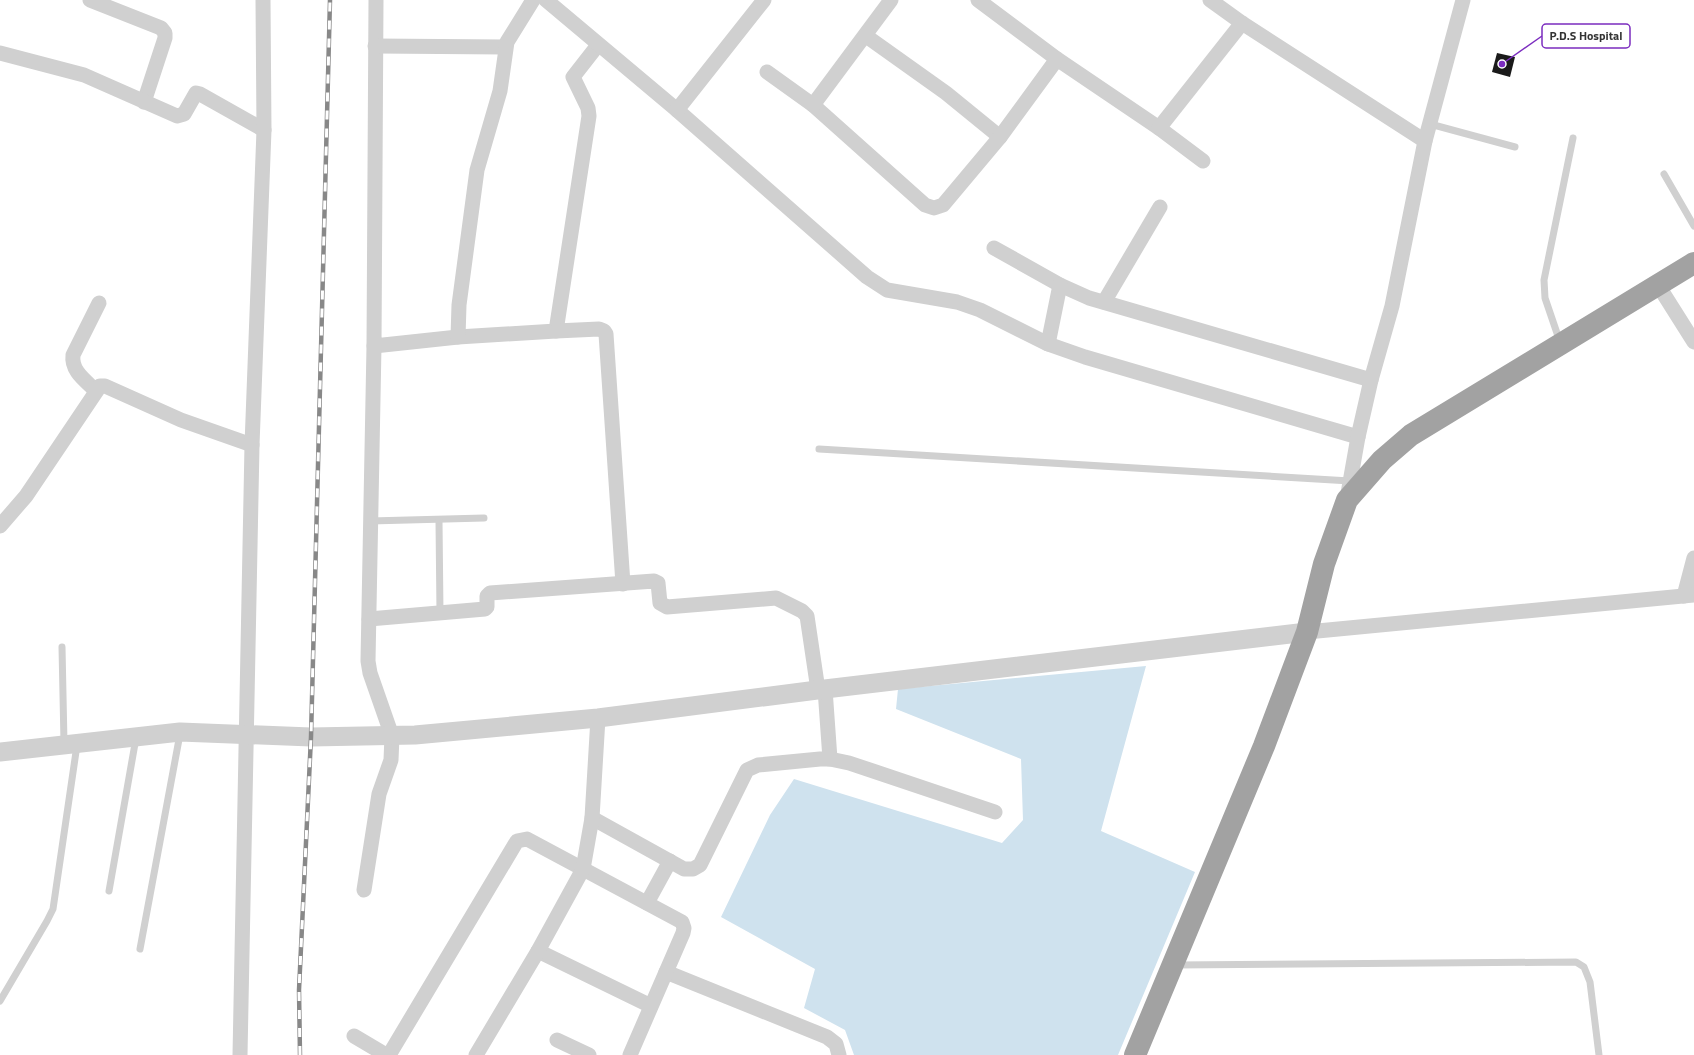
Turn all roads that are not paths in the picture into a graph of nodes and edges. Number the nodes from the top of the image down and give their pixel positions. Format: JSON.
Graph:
{"nodes":[{"id":1,"x":90,"y":0,"type":"edge"},
{"id":2,"x":263,"y":0,"type":"edge"},
{"id":3,"x":376,"y":0,"type":"edge"},
{"id":4,"x":533,"y":0,"type":"edge"},
{"id":5,"x":546,"y":0,"type":"edge"},
{"id":6,"x":764,"y":0,"type":"edge"},
{"id":7,"x":892,"y":0,"type":"edge"},
{"id":8,"x":978,"y":0,"type":"edge"},
{"id":9,"x":1210,"y":0,"type":"edge"},
{"id":10,"x":1463,"y":0,"type":"edge"},
{"id":11,"x":1242,"y":23,"type":"junction"},
{"id":12,"x":866,"y":36,"type":"junction"},
{"id":13,"x":598,"y":45,"type":"junction"},
{"id":14,"x":375,"y":46,"type":"junction"},
{"id":15,"x":505,"y":47,"type":"junction"},
{"id":16,"x":1,"y":56,"type":"edge"},
{"id":17,"x":1058,"y":59,"type":"junction"},
{"id":18,"x":767,"y":72,"type":"dead end"},
{"id":19,"x":144,"y":102,"type":"junction"},
{"id":20,"x":813,"y":105,"type":"junction"},
{"id":21,"x":677,"y":110,"type":"junction"},
{"id":22,"x":1430,"y":124,"type":"junction"},
{"id":23,"x":1159,"y":128,"type":"junction"},
{"id":24,"x":264,"y":130,"type":"junction"},
{"id":25,"x":1000,"y":138,"type":"junction"},
{"id":26,"x":1573,"y":138,"type":"dead end"},
{"id":27,"x":1425,"y":141,"type":"junction"},
{"id":28,"x":1515,"y":147,"type":"dead end"},
{"id":29,"x":1202,"y":161,"type":"dead end"},
{"id":30,"x":1664,"y":174,"type":"dead end"},
{"id":31,"x":1160,"y":207,"type":"dead end"},
{"id":32,"x":1694,"y":226,"type":"edge"},
{"id":33,"x":994,"y":248,"type":"dead end"},
{"id":34,"x":1694,"y":263,"type":"edge"},
{"id":35,"x":1060,"y":285,"type":"junction"},
{"id":36,"x":1658,"y":285,"type":"junction"},
{"id":37,"x":1104,"y":302,"type":"junction"},
{"id":38,"x":99,"y":303,"type":"dead end"},
{"id":39,"x":556,"y":331,"type":"junction"},
{"id":40,"x":458,"y":337,"type":"junction"},
{"id":41,"x":1694,"y":342,"type":"edge"},
{"id":42,"x":1048,"y":344,"type":"junction"},
{"id":43,"x":1560,"y":344,"type":"junction"},
{"id":44,"x":374,"y":346,"type":"junction"},
{"id":45,"x":1371,"y":380,"type":"junction"},
{"id":46,"x":96,"y":391,"type":"junction"},
{"id":47,"x":1358,"y":437,"type":"junction"},
{"id":48,"x":252,"y":445,"type":"junction"},
{"id":49,"x":820,"y":449,"type":"dead end"},
{"id":50,"x":1349,"y":490,"type":"junction"},
{"id":51,"x":484,"y":518,"type":"dead end"},
{"id":52,"x":439,"y":520,"type":"junction"},
{"id":53,"x":370,"y":521,"type":"junction"},
{"id":54,"x":0,"y":526,"type":"edge"},
{"id":55,"x":1694,"y":558,"type":"edge"},
{"id":56,"x":623,"y":584,"type":"junction"},
{"id":57,"x":1689,"y":595,"type":"edge"},
{"id":58,"x":440,"y":613,"type":"junction"},
{"id":59,"x":369,"y":619,"type":"junction"},
{"id":60,"x":1307,"y":632,"type":"junction"},
{"id":61,"x":62,"y":647,"type":"dead end"},
{"id":62,"x":822,"y":689,"type":"junction"},
{"id":63,"x":598,"y":718,"type":"junction"},
{"id":64,"x":180,"y":732,"type":"junction"},
{"id":65,"x":136,"y":735,"type":"junction"},
{"id":66,"x":246,"y":735,"type":"junction"},
{"id":67,"x":392,"y":736,"type":"junction"},
{"id":68,"x":71,"y":743,"type":"junction"},
{"id":69,"x":0,"y":752,"type":"edge"},
{"id":70,"x":830,"y":759,"type":"junction"},
{"id":71,"x":995,"y":812,"type":"dead end"},
{"id":72,"x":592,"y":818,"type":"junction"},
{"id":73,"x":670,"y":861,"type":"junction"},
{"id":74,"x":584,"y":869,"type":"junction"},
{"id":75,"x":364,"y":890,"type":"dead end"},
{"id":76,"x":109,"y":891,"type":"dead end"},
{"id":77,"x":647,"y":903,"type":"junction"},
{"id":78,"x":140,"y":949,"type":"dead end"},
{"id":79,"x":538,"y":951,"type":"junction"},
{"id":80,"x":1172,"y":965,"type":"junction"},
{"id":81,"x":666,"y":972,"type":"junction"},
{"id":82,"x":0,"y":1001,"type":"edge"},
{"id":83,"x":651,"y":1006,"type":"junction"},
{"id":84,"x":354,"y":1036,"type":"dead end"},
{"id":85,"x":557,"y":1040,"type":"dead end"},
{"id":86,"x":240,"y":1055,"type":"edge"},
{"id":87,"x":388,"y":1055,"type":"edge"},
{"id":88,"x":476,"y":1055,"type":"edge"},
{"id":89,"x":589,"y":1055,"type":"edge"},
{"id":90,"x":630,"y":1055,"type":"edge"},
{"id":91,"x":839,"y":1055,"type":"edge"},
{"id":92,"x":1135,"y":1055,"type":"edge"},
{"id":93,"x":1599,"y":1055,"type":"edge"}],
"edges":[{"from":1,"to":19,"type":"street"},
{"from":2,"to":24,"type":"street"},
{"from":3,"to":14,"type":"street"},
{"from":4,"to":15,"type":"street"},
{"from":5,"to":13,"type":"street"},
{"from":6,"to":21,"type":"street"},
{"from":7,"to":12,"type":"street"},
{"from":8,"to":17,"type":"street"},
{"from":9,"to":11,"type":"street"},
{"from":10,"to":22,"type":"street"},
{"from":11,"to":23,"type":"street"},
{"from":11,"to":27,"type":"street"},
{"from":12,"to":20,"type":"street"},
{"from":12,"to":25,"type":"street"},
{"from":13,"to":21,"type":"street"},
{"from":13,"to":39,"type":"street"},
{"from":14,"to":15,"type":"street"},
{"from":14,"to":44,"type":"street"},
{"from":15,"to":40,"type":"street"},
{"from":16,"to":19,"type":"street"},
{"from":17,"to":23,"type":"street"},
{"from":17,"to":25,"type":"street"},
{"from":18,"to":20,"type":"street"},
{"from":19,"to":24,"type":"street"},
{"from":20,"to":25,"type":"street"},
{"from":21,"to":42,"type":"street"},
{"from":22,"to":27,"type":"street"},
{"from":22,"to":28,"type":"lane"},
{"from":23,"to":29,"type":"street"},
{"from":24,"to":48,"type":"street"},
{"from":26,"to":43,"type":"lane"},
{"from":27,"to":45,"type":"street"},
{"from":30,"to":32,"type":"lane"},
{"from":31,"to":37,"type":"street"},
{"from":33,"to":35,"type":"street"},
{"from":34,"to":36,"type":"highway"},
{"from":35,"to":37,"type":"street"},
{"from":35,"to":42,"type":"street"},
{"from":36,"to":41,"type":"street"},
{"from":36,"to":43,"type":"highway"},
{"from":37,"to":45,"type":"street"},
{"from":38,"to":46,"type":"street"},
{"from":39,"to":40,"type":"street"},
{"from":39,"to":56,"type":"street"},
{"from":40,"to":44,"type":"street"},
{"from":42,"to":47,"type":"street"},
{"from":43,"to":50,"type":"highway"},
{"from":44,"to":53,"type":"street"},
{"from":45,"to":47,"type":"street"},
{"from":46,"to":48,"type":"street"},
{"from":46,"to":54,"type":"street"},
{"from":47,"to":50,"type":"street"},
{"from":48,"to":66,"type":"street"},
{"from":49,"to":50,"type":"lane"},
{"from":50,"to":60,"type":"highway"},
{"from":51,"to":52,"type":"lane"},
{"from":52,"to":53,"type":"lane"},
{"from":52,"to":58,"type":"lane"},
{"from":53,"to":59,"type":"street"},
{"from":55,"to":57,"type":"street"},
{"from":56,"to":58,"type":"street"},
{"from":56,"to":62,"type":"street"},
{"from":57,"to":60,"type":"street"},
{"from":58,"to":59,"type":"street"},
{"from":59,"to":67,"type":"street"},
{"from":60,"to":62,"type":"street"},
{"from":60,"to":80,"type":"highway"},
{"from":61,"to":68,"type":"lane"},
{"from":62,"to":63,"type":"street"},
{"from":62,"to":70,"type":"street"},
{"from":63,"to":67,"type":"street"},
{"from":63,"to":72,"type":"street"},
{"from":64,"to":65,"type":"street"},
{"from":64,"to":66,"type":"street"},
{"from":64,"to":78,"type":"lane"},
{"from":65,"to":68,"type":"street"},
{"from":65,"to":76,"type":"lane"},
{"from":66,"to":67,"type":"street"},
{"from":66,"to":86,"type":"street"},
{"from":67,"to":75,"type":"street"},
{"from":68,"to":69,"type":"street"},
{"from":68,"to":82,"type":"lane"},
{"from":70,"to":71,"type":"street"},
{"from":70,"to":73,"type":"street"},
{"from":72,"to":73,"type":"street"},
{"from":72,"to":74,"type":"street"},
{"from":73,"to":77,"type":"street"},
{"from":74,"to":77,"type":"street"},
{"from":74,"to":79,"type":"street"},
{"from":74,"to":87,"type":"street"},
{"from":77,"to":81,"type":"street"},
{"from":79,"to":83,"type":"street"},
{"from":79,"to":88,"type":"street"},
{"from":80,"to":92,"type":"highway"},
{"from":80,"to":93,"type":"lane"},
{"from":81,"to":83,"type":"street"},
{"from":81,"to":91,"type":"street"},
{"from":83,"to":90,"type":"street"},
{"from":84,"to":87,"type":"street"},
{"from":85,"to":89,"type":"street"}]}
